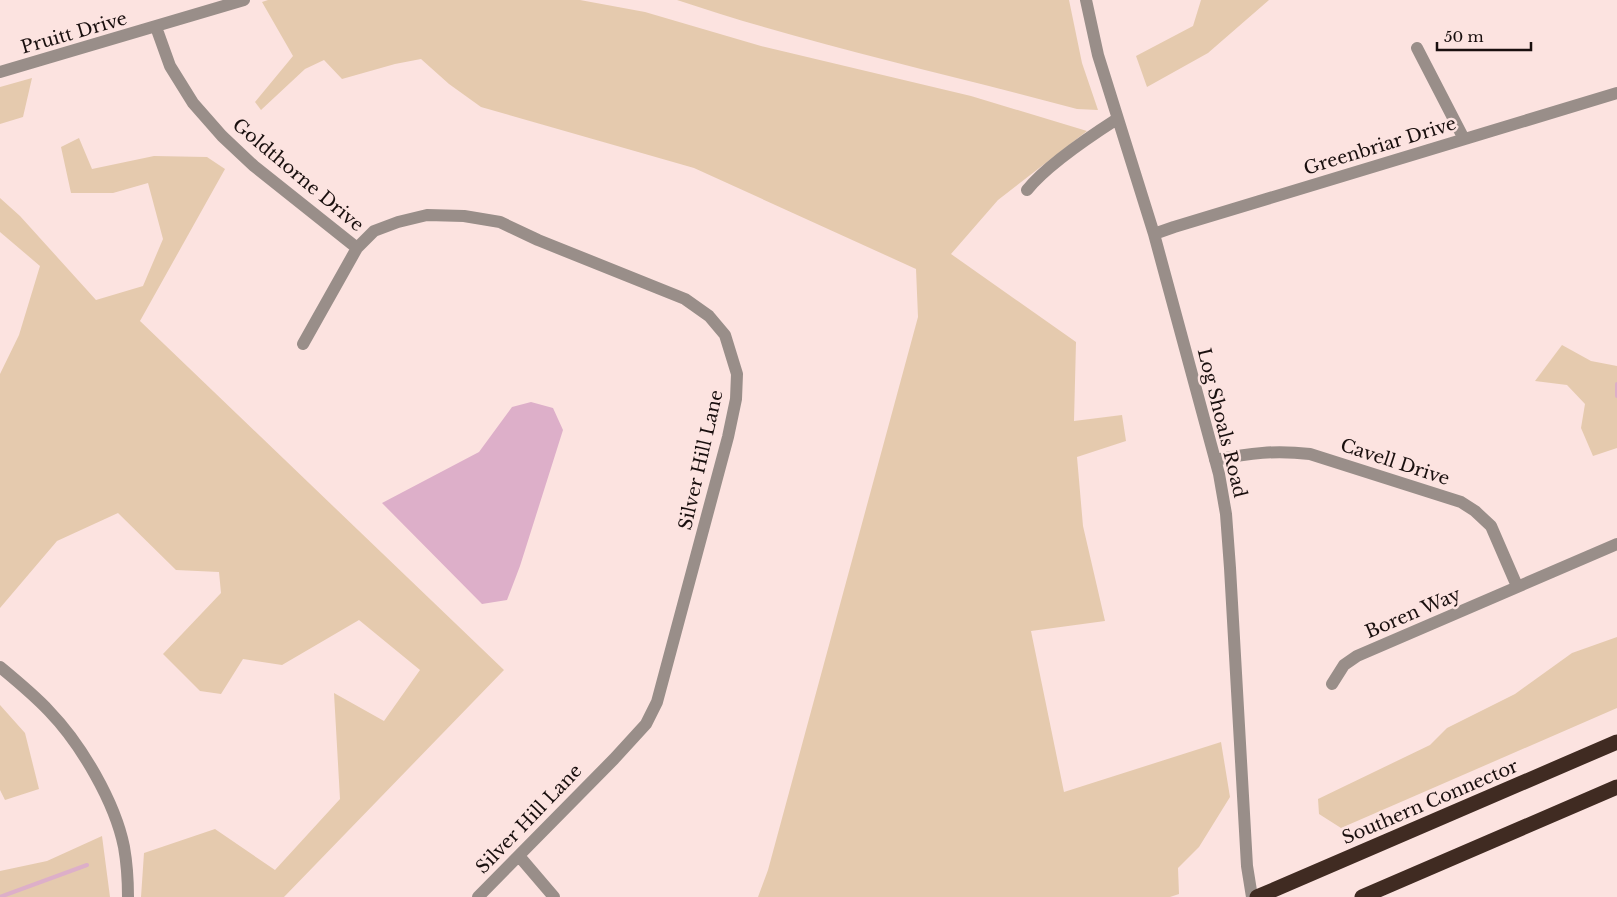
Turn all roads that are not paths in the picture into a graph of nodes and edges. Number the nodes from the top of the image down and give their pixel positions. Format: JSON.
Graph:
{"nodes":[{"id":1,"x":244,"y":0,"type":"edge"},
{"id":2,"x":1086,"y":0,"type":"edge"},
{"id":3,"x":156,"y":27,"type":"junction"},
{"id":4,"x":1418,"y":48,"type":"dead end"},
{"id":5,"x":0,"y":72,"type":"edge"},
{"id":6,"x":1617,"y":92,"type":"edge"},
{"id":7,"x":1117,"y":119,"type":"junction"},
{"id":8,"x":1464,"y":139,"type":"junction"},
{"id":9,"x":1027,"y":190,"type":"dead end"},
{"id":10,"x":1154,"y":234,"type":"junction"},
{"id":11,"x":356,"y":248,"type":"junction"},
{"id":12,"x":303,"y":344,"type":"dead end"},
{"id":13,"x":1216,"y":460,"type":"junction"},
{"id":14,"x":1617,"y":544,"type":"edge"},
{"id":15,"x":1517,"y":586,"type":"junction"},
{"id":16,"x":0,"y":667,"type":"edge"},
{"id":17,"x":1332,"y":684,"type":"dead end"},
{"id":18,"x":1617,"y":742,"type":"edge"},
{"id":19,"x":1617,"y":787,"type":"edge"},
{"id":20,"x":520,"y":856,"type":"junction"},
{"id":21,"x":128,"y":897,"type":"edge"},
{"id":22,"x":478,"y":897,"type":"edge"},
{"id":23,"x":554,"y":897,"type":"edge"},
{"id":24,"x":1252,"y":897,"type":"edge"},
{"id":25,"x":1257,"y":897,"type":"edge"},
{"id":26,"x":1362,"y":897,"type":"edge"}],
"edges":[{"from":1,"to":3,"type":"street","name":"Pruitt Drive"},
{"from":2,"to":7,"type":"street","name":"Log Shoals Road"},
{"from":3,"to":5,"type":"street","name":"Pruitt Drive"},
{"from":3,"to":11,"type":"street","name":"Goldthorne Drive"},
{"from":4,"to":8,"type":"street"},
{"from":6,"to":8,"type":"street","name":"Greenbriar Drive"},
{"from":7,"to":9,"type":"street"},
{"from":7,"to":10,"type":"street","name":"Log Shoals Road"},
{"from":8,"to":10,"type":"street","name":"Greenbriar Drive"},
{"from":10,"to":13,"type":"street","name":"Log Shoals Road"},
{"from":11,"to":12,"type":"street","name":"Silver Hill Lane"},
{"from":11,"to":20,"type":"street","name":"Silver Hill Lane"},
{"from":13,"to":15,"type":"street","name":"Cavell Drive"},
{"from":13,"to":24,"type":"street","name":"Log Shoals Road"},
{"from":14,"to":15,"type":"street","name":"Boren Way"},
{"from":15,"to":17,"type":"street","name":"Boren Way"},
{"from":16,"to":21,"type":"street"},
{"from":18,"to":25,"type":"highway","name":"Southern Connector"},
{"from":19,"to":26,"type":"highway"},
{"from":20,"to":22,"type":"street","name":"Silver Hill Lane"},
{"from":20,"to":23,"type":"street"}]}
